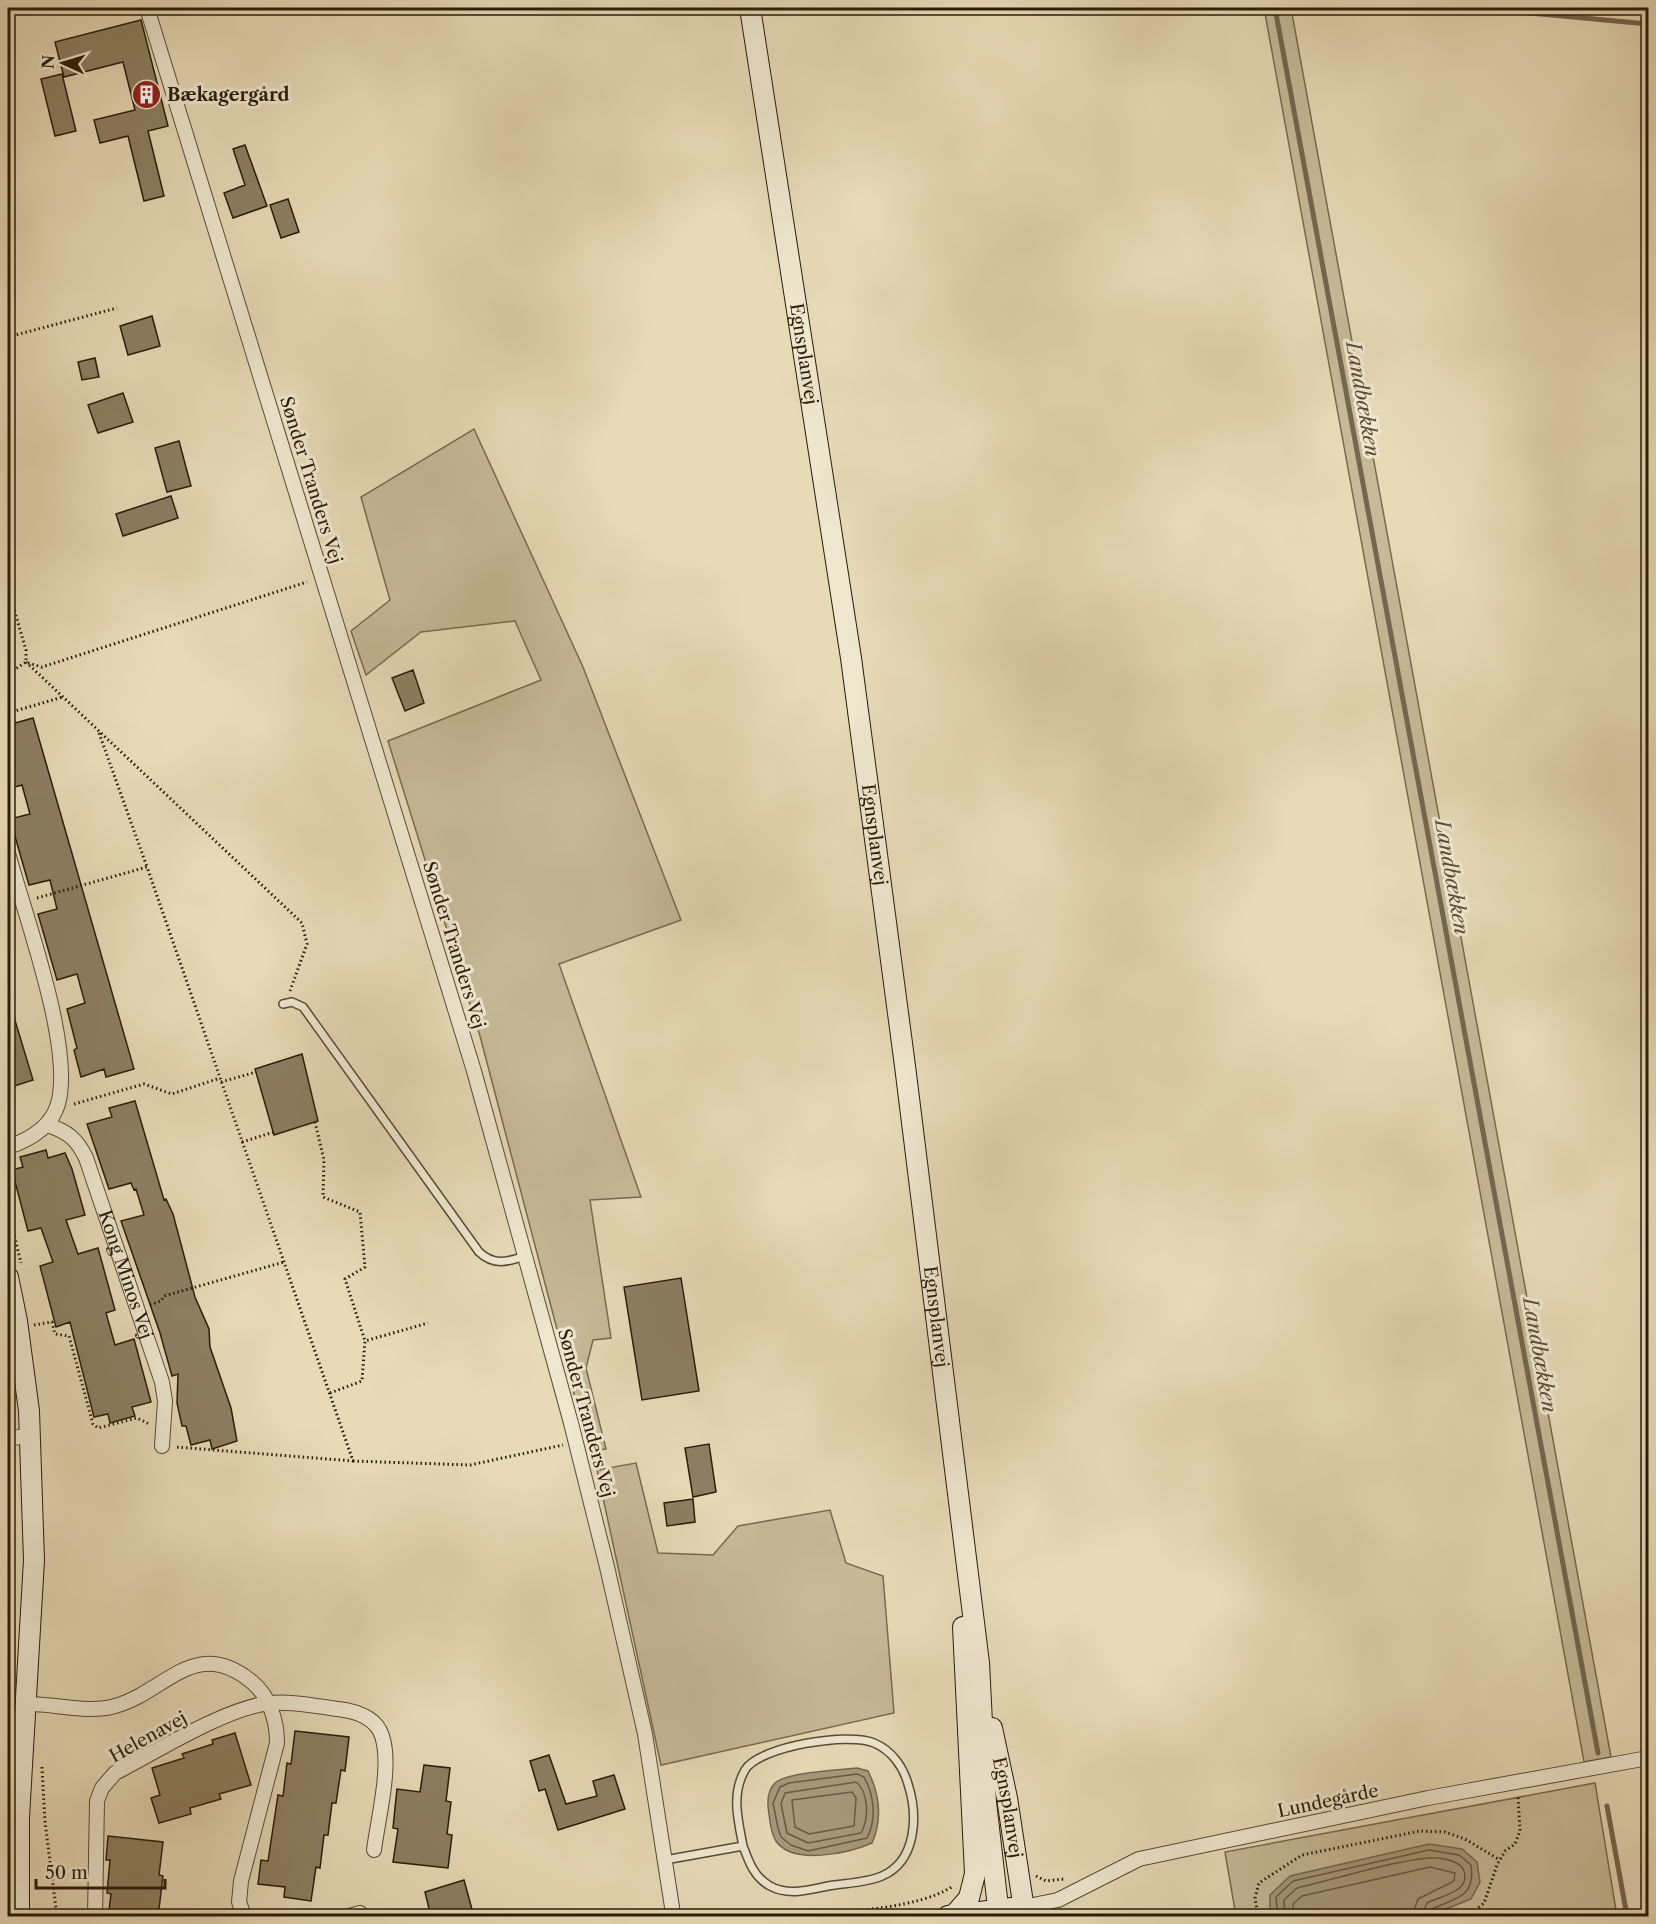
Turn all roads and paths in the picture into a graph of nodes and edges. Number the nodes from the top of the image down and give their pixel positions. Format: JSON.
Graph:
{"nodes":[{"id":1,"x":147,"y":8,"type":"edge"},
{"id":2,"x":750,"y":8,"type":"edge"},
{"id":3,"x":117,"y":308,"type":"dead end"},
{"id":4,"x":8,"y":338,"type":"edge"},
{"id":5,"x":322,"y":577,"type":"junction"},
{"id":6,"x":8,"y":589,"type":"edge"},
{"id":7,"x":26,"y":662,"type":"junction"},
{"id":8,"x":8,"y":674,"type":"edge"},
{"id":9,"x":63,"y":697,"type":"junction"},
{"id":10,"x":8,"y":713,"type":"edge"},
{"id":11,"x":99,"y":731,"type":"junction"},
{"id":12,"x":8,"y":853,"type":"edge"},
{"id":13,"x":147,"y":867,"type":"junction"},
{"id":14,"x":21,"y":902,"type":"junction"},
{"id":15,"x":286,"y":1003,"type":"joint"},
{"id":16,"x":256,"y":1072,"type":"dead end"},
{"id":17,"x":221,"y":1080,"type":"junction"},
{"id":18,"x":58,"y":1102,"type":"junction"},
{"id":19,"x":315,"y":1122,"type":"dead end"},
{"id":20,"x":47,"y":1125,"type":"junction"},
{"id":21,"x":274,"y":1132,"type":"dead end"},
{"id":22,"x":242,"y":1142,"type":"junction"},
{"id":23,"x":8,"y":1147,"type":"edge"},
{"id":24,"x":525,"y":1256,"type":"junction"},
{"id":25,"x":284,"y":1262,"type":"junction"},
{"id":26,"x":8,"y":1276,"type":"edge"},
{"id":27,"x":137,"y":1309,"type":"junction"},
{"id":28,"x":428,"y":1323,"type":"dead end"},
{"id":29,"x":33,"y":1326,"type":"dead end"},
{"id":30,"x":365,"y":1341,"type":"junction"},
{"id":31,"x":330,"y":1393,"type":"junction"},
{"id":32,"x":152,"y":1425,"type":"dead end"},
{"id":33,"x":30,"y":1435,"type":"junction"},
{"id":34,"x":8,"y":1439,"type":"edge"},
{"id":35,"x":576,"y":1442,"type":"junction"},
{"id":36,"x":162,"y":1446,"type":"joint"},
{"id":37,"x":353,"y":1461,"type":"junction"},
{"id":38,"x":962,"y":1526,"type":"junction"},
{"id":39,"x":979,"y":1663,"type":"junction"},
{"id":40,"x":268,"y":1703,"type":"junction"},
{"id":41,"x":24,"y":1704,"type":"junction"},
{"id":42,"x":1648,"y":1758,"type":"edge"},
{"id":43,"x":1517,"y":1782,"type":"junction"},
{"id":44,"x":743,"y":1845,"type":"junction"},
{"id":45,"x":374,"y":1850,"type":"dead end"},
{"id":46,"x":665,"y":1860,"type":"junction"},
{"id":47,"x":1500,"y":1860,"type":"junction"},
{"id":48,"x":1033,"y":1874,"type":"dead end"},
{"id":49,"x":958,"y":1878,"type":"dead end"},
{"id":50,"x":1070,"y":1895,"type":"junction"},
{"id":51,"x":672,"y":1907,"type":"dead end"},
{"id":52,"x":1024,"y":1912,"type":"edge"},
{"id":53,"x":999,"y":1913,"type":"edge"},
{"id":54,"x":947,"y":1916,"type":"edge"},
{"id":55,"x":19,"y":1917,"type":"edge"},
{"id":56,"x":95,"y":1917,"type":"edge"},
{"id":57,"x":244,"y":1917,"type":"edge"},
{"id":58,"x":805,"y":1917,"type":"edge"},
{"id":59,"x":1258,"y":1917,"type":"edge"},
{"id":60,"x":1468,"y":1917,"type":"edge"}],
"edges":[{"from":1,"to":5,"type":"street","name":"Sønder Tranders Vej"},
{"from":2,"to":38,"type":"main road","name":"Egnsplanvej"},
{"from":3,"to":4,"type":"path"},
{"from":5,"to":7,"type":"path"},
{"from":5,"to":24,"type":"street","name":"Sønder Tranders Vej"},
{"from":6,"to":7,"type":"path"},
{"from":7,"to":8,"type":"path"},
{"from":7,"to":9,"type":"path"},
{"from":9,"to":10,"type":"path"},
{"from":9,"to":11,"type":"path"},
{"from":11,"to":13,"type":"path"},
{"from":11,"to":15,"type":"path"},
{"from":12,"to":14,"type":"street"},
{"from":13,"to":14,"type":"path"},
{"from":13,"to":17,"type":"path"},
{"from":14,"to":18,"type":"street"},
{"from":15,"to":24,"type":"lane"},
{"from":16,"to":17,"type":"path"},
{"from":17,"to":18,"type":"path"},
{"from":17,"to":22,"type":"path"},
{"from":18,"to":20,"type":"street"},
{"from":19,"to":30,"type":"path"},
{"from":20,"to":23,"type":"street"},
{"from":20,"to":27,"type":"street","name":"Kong Minos Vej"},
{"from":21,"to":22,"type":"path"},
{"from":22,"to":25,"type":"path"},
{"from":24,"to":35,"type":"street","name":"Sønder Tranders Vej"},
{"from":25,"to":27,"type":"path"},
{"from":25,"to":31,"type":"path"},
{"from":26,"to":33,"type":"main road"},
{"from":27,"to":36,"type":"street","name":"Kong Minos Vej"},
{"from":28,"to":30,"type":"path"},
{"from":29,"to":32,"type":"path"},
{"from":30,"to":31,"type":"path"},
{"from":31,"to":37,"type":"path"},
{"from":33,"to":34,"type":"street"},
{"from":33,"to":41,"type":"main road"},
{"from":35,"to":37,"type":"path"},
{"from":35,"to":46,"type":"street","name":"Sønder Tranders Vej"},
{"from":36,"to":37,"type":"path"},
{"from":38,"to":39,"type":"main road","name":"Egnsplanvej"},
{"from":38,"to":54,"type":"main road"},
{"from":39,"to":52,"type":"main road","name":"Egnsplanvej"},
{"from":39,"to":53,"type":"main road","name":"Egnsplanvej"},
{"from":40,"to":41,"type":"street"},
{"from":40,"to":45,"type":"street","name":"Helenavej"},
{"from":40,"to":56,"type":"street","name":"Helenavej"},
{"from":40,"to":57,"type":"street"},
{"from":41,"to":55,"type":"main road"},
{"from":42,"to":43,"type":"street","name":"Lundegårde"},
{"from":43,"to":47,"type":"path"},
{"from":43,"to":50,"type":"street","name":"Lundegårde"},
{"from":44,"to":44,"type":"lane"},
{"from":44,"to":46,"type":"lane"},
{"from":46,"to":51,"type":"street","name":"Sønder Tranders Vej"},
{"from":47,"to":59,"type":"path"},
{"from":47,"to":60,"type":"path"},
{"from":48,"to":50,"type":"path"},
{"from":49,"to":58,"type":"path"},
{"from":50,"to":52,"type":"street","name":"Lundegårde"},
{"from":52,"to":53,"type":"main road"},
{"from":53,"to":54,"type":"main road"}]}
